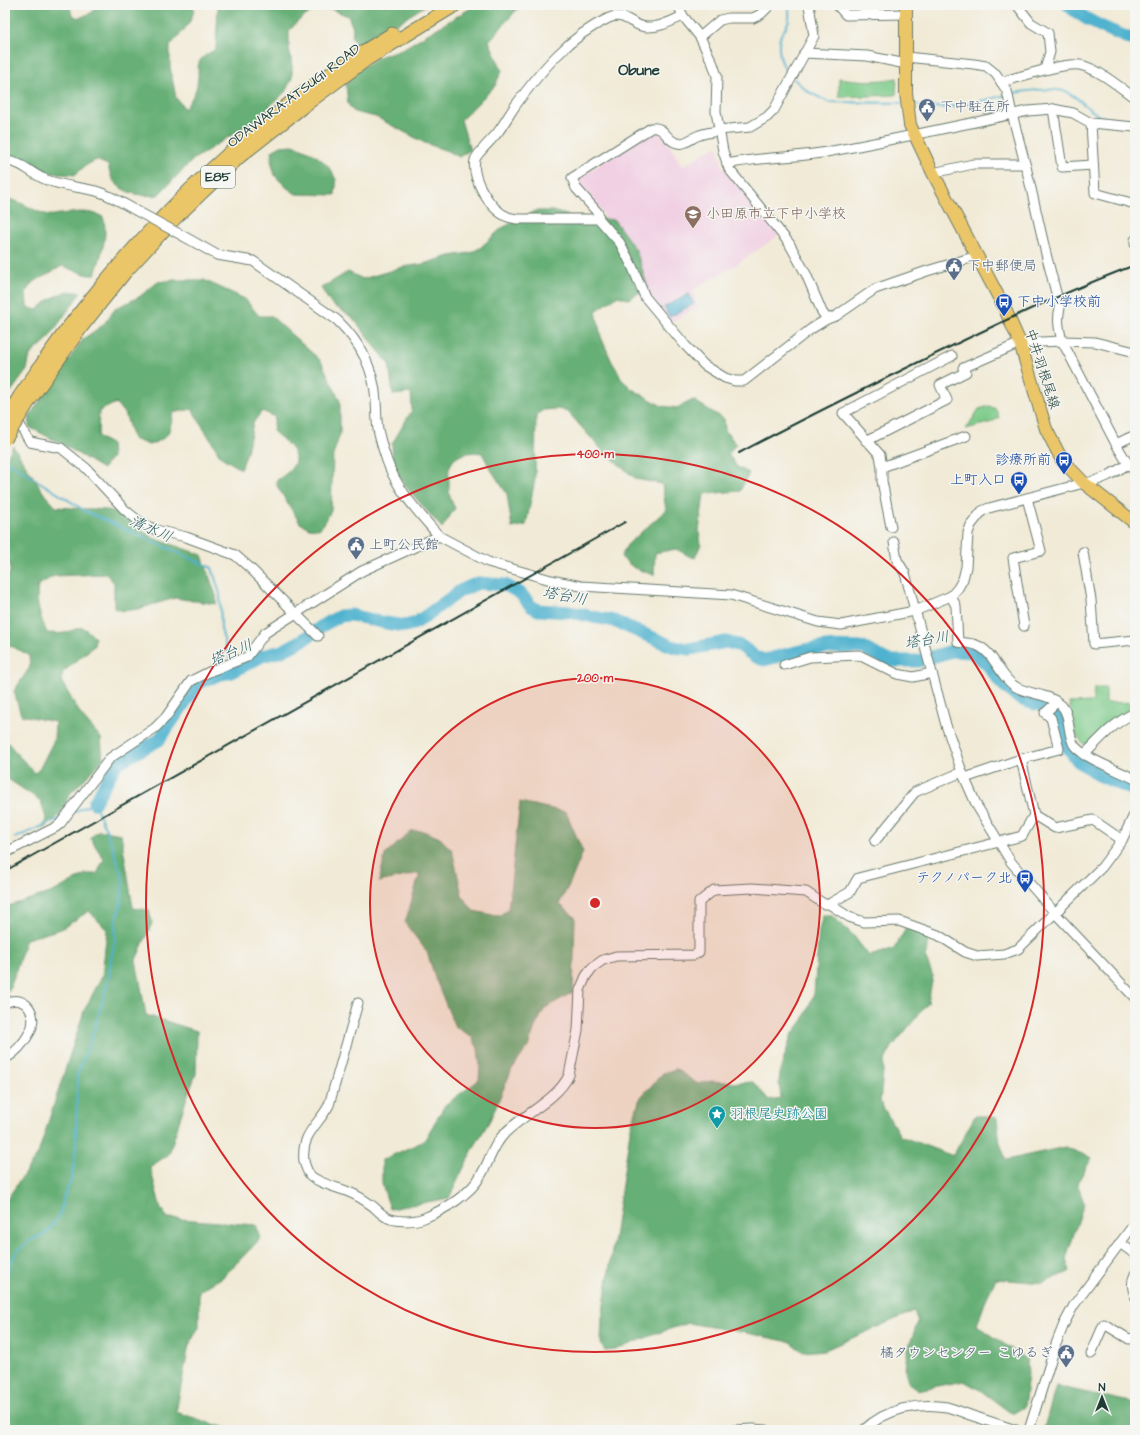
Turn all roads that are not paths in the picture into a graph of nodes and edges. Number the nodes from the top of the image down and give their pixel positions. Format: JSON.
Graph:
{"nodes":[{"id":1,"x":440,"y":5,"type":"edge"},
{"id":2,"x":455,"y":5,"type":"edge"},
{"id":3,"x":678,"y":5,"type":"edge"},
{"id":4,"x":770,"y":5,"type":"edge"},
{"id":5,"x":808,"y":5,"type":"edge"},
{"id":6,"x":837,"y":5,"type":"edge"},
{"id":7,"x":1017,"y":5,"type":"edge"},
{"id":8,"x":906,"y":10,"type":"edge"},
{"id":9,"x":683,"y":16,"type":"junction"},
{"id":10,"x":700,"y":37,"type":"junction"},
{"id":11,"x":804,"y":53,"type":"junction"},
{"id":12,"x":906,"y":61,"type":"junction"},
{"id":13,"x":1045,"y":70,"type":"junction"},
{"id":14,"x":1002,"y":82,"type":"junction"},
{"id":15,"x":1135,"y":98,"type":"edge"},
{"id":16,"x":1053,"y":109,"type":"junction"},
{"id":17,"x":1012,"y":114,"type":"junction"},
{"id":18,"x":1091,"y":123,"type":"junction"},
{"id":19,"x":1135,"y":127,"type":"edge"},
{"id":20,"x":719,"y":131,"type":"junction"},
{"id":21,"x":915,"y":135,"type":"junction"},
{"id":22,"x":5,"y":161,"type":"edge"},
{"id":23,"x":727,"y":164,"type":"junction"},
{"id":24,"x":1025,"y":164,"type":"junction"},
{"id":25,"x":1093,"y":165,"type":"junction"},
{"id":26,"x":933,"y":173,"type":"junction"},
{"id":27,"x":1135,"y":204,"type":"edge"},
{"id":28,"x":599,"y":219,"type":"junction"},
{"id":29,"x":1135,"y":240,"type":"edge"},
{"id":30,"x":1135,"y":244,"type":"edge"},
{"id":31,"x":977,"y":256,"type":"junction"},
{"id":32,"x":827,"y":318,"type":"junction"},
{"id":33,"x":1062,"y":341,"type":"junction"},
{"id":34,"x":1020,"y":343,"type":"junction"},
{"id":35,"x":1135,"y":352,"type":"edge"},
{"id":36,"x":952,"y":356,"type":"dead end"},
{"id":37,"x":25,"y":399,"type":"junction"},
{"id":38,"x":5,"y":400,"type":"edge"},
{"id":39,"x":5,"y":421,"type":"edge"},
{"id":40,"x":966,"y":436,"type":"dead end"},
{"id":41,"x":1135,"y":436,"type":"edge"},
{"id":42,"x":5,"y":439,"type":"edge"},
{"id":43,"x":866,"y":441,"type":"junction"},
{"id":44,"x":1116,"y":444,"type":"junction"},
{"id":45,"x":1128,"y":464,"type":"junction"},
{"id":46,"x":882,"y":467,"type":"junction"},
{"id":47,"x":1135,"y":471,"type":"edge"},
{"id":48,"x":1084,"y":483,"type":"junction"},
{"id":49,"x":1027,"y":498,"type":"junction"},
{"id":50,"x":1135,"y":523,"type":"edge"},
{"id":51,"x":891,"y":527,"type":"dead end"},
{"id":52,"x":438,"y":536,"type":"junction"},
{"id":53,"x":894,"y":542,"type":"dead end"},
{"id":54,"x":1083,"y":552,"type":"dead end"},
{"id":55,"x":950,"y":596,"type":"junction"},
{"id":56,"x":915,"y":611,"type":"junction"},
{"id":57,"x":296,"y":613,"type":"junction"},
{"id":58,"x":1024,"y":626,"type":"dead end"},
{"id":59,"x":315,"y":633,"type":"dead end"},
{"id":60,"x":1135,"y":640,"type":"edge"},
{"id":61,"x":784,"y":665,"type":"dead end"},
{"id":62,"x":931,"y":670,"type":"junction"},
{"id":63,"x":1057,"y":702,"type":"junction"},
{"id":64,"x":1135,"y":713,"type":"edge"},
{"id":65,"x":1084,"y":755,"type":"junction"},
{"id":66,"x":1021,"y":759,"type":"junction"},
{"id":67,"x":964,"y":775,"type":"junction"},
{"id":68,"x":1135,"y":778,"type":"edge"},
{"id":69,"x":1135,"y":813,"type":"edge"},
{"id":70,"x":1034,"y":815,"type":"junction"},
{"id":71,"x":1122,"y":840,"type":"junction"},
{"id":72,"x":876,"y":841,"type":"dead end"},
{"id":73,"x":999,"y":842,"type":"junction"},
{"id":74,"x":5,"y":853,"type":"edge"},
{"id":75,"x":829,"y":904,"type":"junction"},
{"id":76,"x":1054,"y":913,"type":"junction"},
{"id":77,"x":1135,"y":998,"type":"edge"},
{"id":78,"x":5,"y":1003,"type":"edge"},
{"id":79,"x":358,"y":1003,"type":"dead end"},
{"id":80,"x":5,"y":1059,"type":"edge"},
{"id":81,"x":1135,"y":1223,"type":"edge"},
{"id":82,"x":1120,"y":1244,"type":"junction"},
{"id":83,"x":1135,"y":1254,"type":"edge"},
{"id":84,"x":1135,"y":1274,"type":"edge"},
{"id":85,"x":1135,"y":1296,"type":"edge"},
{"id":86,"x":1135,"y":1338,"type":"edge"},
{"id":87,"x":1091,"y":1354,"type":"dead end"},
{"id":88,"x":734,"y":1430,"type":"edge"},
{"id":89,"x":766,"y":1430,"type":"edge"},
{"id":90,"x":864,"y":1430,"type":"edge"},
{"id":91,"x":1016,"y":1430,"type":"edge"},
{"id":92,"x":1029,"y":1430,"type":"edge"}],
"edges":[{"from":1,"to":37,"type":"highway","name":"ODAWARA-ATSUGI ROAD","number":"E85"},
{"from":2,"to":37,"type":"highway","name":"ODAWARA-ATSUGI ROAD","number":"E85"},
{"from":3,"to":9,"type":"street"},
{"from":4,"to":10,"type":"street"},
{"from":5,"to":11,"type":"street"},
{"from":6,"to":8,"type":"street"},
{"from":7,"to":13,"type":"street"},
{"from":8,"to":12,"type":"main road"},
{"from":9,"to":10,"type":"street"},
{"from":9,"to":28,"type":"street"},
{"from":10,"to":20,"type":"street"},
{"from":11,"to":12,"type":"street"},
{"from":11,"to":20,"type":"street"},
{"from":12,"to":14,"type":"street"},
{"from":12,"to":21,"type":"main road","name":"中井羽根尾線"},
{"from":13,"to":14,"type":"street"},
{"from":13,"to":15,"type":"street"},
{"from":14,"to":17,"type":"street"},
{"from":16,"to":17,"type":"street"},
{"from":16,"to":18,"type":"street"},
{"from":16,"to":25,"type":"street"},
{"from":17,"to":21,"type":"street"},
{"from":17,"to":24,"type":"street"},
{"from":18,"to":19,"type":"street"},
{"from":18,"to":25,"type":"street"},
{"from":20,"to":23,"type":"street"},
{"from":20,"to":28,"type":"street"},
{"from":21,"to":23,"type":"street"},
{"from":21,"to":26,"type":"main road","name":"中井羽根尾線"},
{"from":22,"to":52,"type":"street","bridge":true},
{"from":23,"to":32,"type":"street"},
{"from":24,"to":26,"type":"street"},
{"from":24,"to":33,"type":"street"},
{"from":25,"to":27,"type":"street"},
{"from":26,"to":31,"type":"main road","name":"中井羽根尾線"},
{"from":28,"to":32,"type":"street"},
{"from":29,"to":30,"type":"street"},
{"from":31,"to":32,"type":"street"},
{"from":31,"to":34,"type":"main road","name":"中井羽根尾線"},
{"from":33,"to":34,"type":"street"},
{"from":33,"to":35,"type":"street"},
{"from":33,"to":44,"type":"street"},
{"from":34,"to":43,"type":"street"},
{"from":34,"to":48,"type":"main road","name":"中井羽根尾線"},
{"from":36,"to":43,"type":"street"},
{"from":37,"to":39,"type":"highway","name":"ODAWARA-ATSUGI ROAD","number":"E85","bridge":true},
{"from":37,"to":42,"type":"highway","name":"ODAWARA-ATSUGI ROAD","number":"E85","bridge":true},
{"from":38,"to":57,"type":"street"},
{"from":40,"to":46,"type":"street"},
{"from":41,"to":44,"type":"street"},
{"from":43,"to":46,"type":"street"},
{"from":44,"to":45,"type":"street"},
{"from":45,"to":47,"type":"street"},
{"from":45,"to":48,"type":"street"},
{"from":46,"to":51,"type":"street"},
{"from":48,"to":49,"type":"street"},
{"from":48,"to":50,"type":"main road","name":"中井羽根尾線"},
{"from":49,"to":55,"type":"street"},
{"from":49,"to":58,"type":"street"},
{"from":52,"to":56,"type":"street"},
{"from":52,"to":57,"type":"street"},
{"from":53,"to":56,"type":"street"},
{"from":54,"to":60,"type":"street"},
{"from":55,"to":56,"type":"street"},
{"from":55,"to":63,"type":"street"},
{"from":56,"to":62,"type":"street"},
{"from":57,"to":59,"type":"street"},
{"from":57,"to":74,"type":"street"},
{"from":61,"to":62,"type":"street"},
{"from":62,"to":67,"type":"street"},
{"from":63,"to":65,"type":"street"},
{"from":63,"to":66,"type":"street"},
{"from":64,"to":65,"type":"street"},
{"from":65,"to":68,"type":"street"},
{"from":66,"to":67,"type":"street"},
{"from":66,"to":70,"type":"street"},
{"from":67,"to":72,"type":"street"},
{"from":67,"to":73,"type":"street"},
{"from":69,"to":71,"type":"street"},
{"from":70,"to":71,"type":"street"},
{"from":70,"to":73,"type":"street"},
{"from":71,"to":76,"type":"street"},
{"from":73,"to":75,"type":"street"},
{"from":73,"to":76,"type":"street"},
{"from":75,"to":76,"type":"street"},
{"from":75,"to":79,"type":"street"},
{"from":76,"to":77,"type":"street"},
{"from":78,"to":80,"type":"street"},
{"from":81,"to":82,"type":"street"},
{"from":82,"to":83,"type":"street"},
{"from":82,"to":92,"type":"street"},
{"from":84,"to":85,"type":"street"},
{"from":86,"to":87,"type":"street"},
{"from":88,"to":89,"type":"street"},
{"from":90,"to":91,"type":"street"}]}
